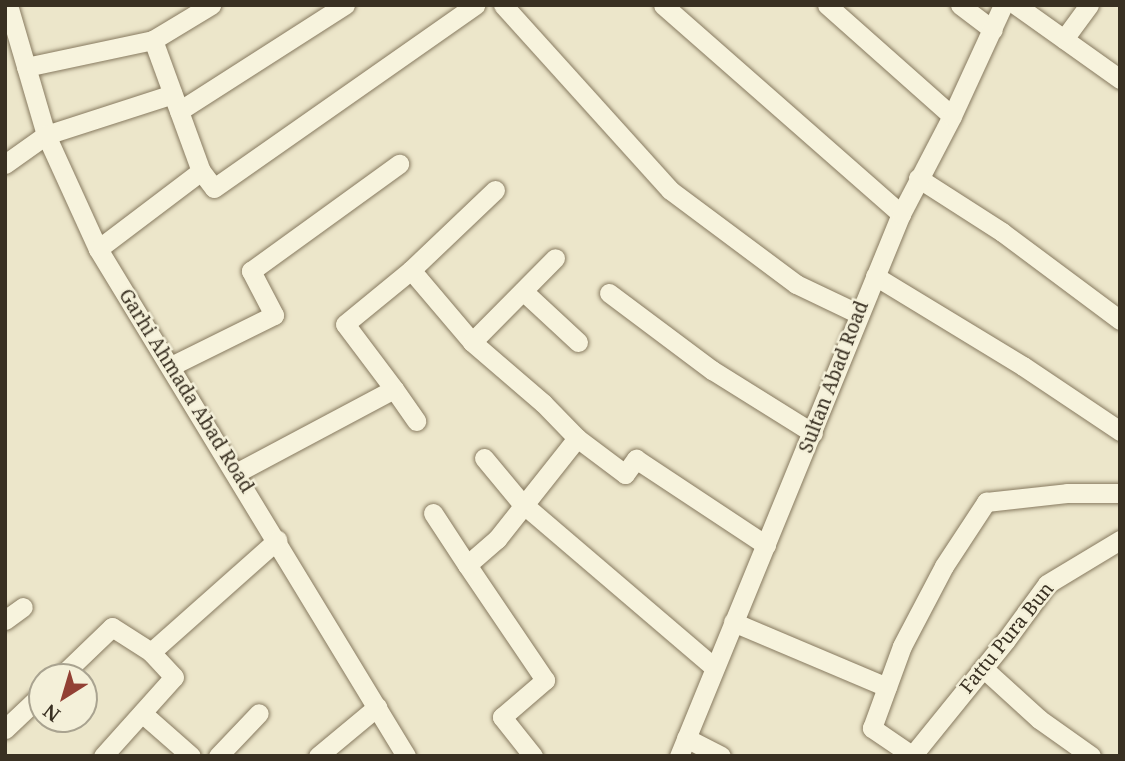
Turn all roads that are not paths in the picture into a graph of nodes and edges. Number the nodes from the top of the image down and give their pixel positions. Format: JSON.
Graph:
{"nodes":[{"id":1,"x":8,"y":5,"type":"edge"},
{"id":2,"x":211,"y":5,"type":"edge"},
{"id":3,"x":345,"y":5,"type":"edge"},
{"id":4,"x":475,"y":5,"type":"edge"},
{"id":5,"x":503,"y":5,"type":"edge"},
{"id":6,"x":663,"y":5,"type":"edge"},
{"id":7,"x":827,"y":5,"type":"edge"},
{"id":8,"x":960,"y":5,"type":"edge"},
{"id":9,"x":1003,"y":5,"type":"edge"},
{"id":10,"x":1016,"y":5,"type":"edge"},
{"id":11,"x":1089,"y":5,"type":"edge"},
{"id":12,"x":993,"y":30,"type":"junction"},
{"id":13,"x":1064,"y":39,"type":"junction"},
{"id":14,"x":153,"y":40,"type":"junction"},
{"id":15,"x":26,"y":68,"type":"junction"},
{"id":16,"x":1119,"y":77,"type":"edge"},
{"id":17,"x":176,"y":102,"type":"junction"},
{"id":18,"x":952,"y":116,"type":"junction"},
{"id":19,"x":46,"y":135,"type":"junction"},
{"id":20,"x":5,"y":164,"type":"edge"},
{"id":21,"x":399,"y":164,"type":"dead end"},
{"id":22,"x":201,"y":172,"type":"junction"},
{"id":23,"x":918,"y":178,"type":"junction"},
{"id":24,"x":495,"y":190,"type":"dead end"},
{"id":25,"x":901,"y":214,"type":"junction"},
{"id":26,"x":99,"y":248,"type":"junction"},
{"id":27,"x":555,"y":258,"type":"dead end"},
{"id":28,"x":411,"y":270,"type":"junction"},
{"id":29,"x":875,"y":276,"type":"junction"},
{"id":30,"x":523,"y":290,"type":"junction"},
{"id":31,"x":609,"y":293,"type":"dead end"},
{"id":32,"x":859,"y":314,"type":"junction"},
{"id":33,"x":1120,"y":320,"type":"edge"},
{"id":34,"x":472,"y":342,"type":"junction"},
{"id":35,"x":578,"y":342,"type":"dead end"},
{"id":36,"x":170,"y":366,"type":"junction"},
{"id":37,"x":394,"y":389,"type":"junction"},
{"id":38,"x":416,"y":421,"type":"dead end"},
{"id":39,"x":1120,"y":431,"type":"edge"},
{"id":40,"x":813,"y":433,"type":"junction"},
{"id":41,"x":577,"y":438,"type":"junction"},
{"id":42,"x":484,"y":458,"type":"dead end"},
{"id":43,"x":236,"y":473,"type":"junction"},
{"id":44,"x":1120,"y":493,"type":"edge"},
{"id":45,"x":524,"y":505,"type":"junction"},
{"id":46,"x":433,"y":513,"type":"dead end"},
{"id":47,"x":277,"y":540,"type":"junction"},
{"id":48,"x":1120,"y":540,"type":"edge"},
{"id":49,"x":766,"y":545,"type":"junction"},
{"id":50,"x":467,"y":565,"type":"junction"},
{"id":51,"x":23,"y":607,"type":"dead end"},
{"id":52,"x":5,"y":620,"type":"edge"},
{"id":53,"x":733,"y":622,"type":"junction"},
{"id":54,"x":151,"y":652,"type":"junction"},
{"id":55,"x":75,"y":663,"type":"edge"},
{"id":56,"x":714,"y":667,"type":"junction"},
{"id":57,"x":983,"y":668,"type":"junction"},
{"id":58,"x":887,"y":687,"type":"junction"},
{"id":59,"x":28,"y":707,"type":"edge"},
{"id":60,"x":377,"y":707,"type":"junction"},
{"id":61,"x":142,"y":713,"type":"junction"},
{"id":62,"x":259,"y":713,"type":"dead end"},
{"id":63,"x":5,"y":729,"type":"edge"},
{"id":64,"x":683,"y":747,"type":"edge"},
{"id":65,"x":103,"y":756,"type":"edge"},
{"id":66,"x":191,"y":756,"type":"edge"},
{"id":67,"x":218,"y":756,"type":"edge"},
{"id":68,"x":318,"y":756,"type":"edge"},
{"id":69,"x":406,"y":756,"type":"edge"},
{"id":70,"x":533,"y":756,"type":"edge"},
{"id":71,"x":721,"y":756,"type":"edge"},
{"id":72,"x":913,"y":756,"type":"edge"},
{"id":73,"x":1091,"y":756,"type":"edge"}],
"edges":[{"from":1,"to":15,"type":"street","name":"Garhi Ahmada Abad Road"},
{"from":2,"to":14,"type":"street"},
{"from":3,"to":17,"type":"street"},
{"from":4,"to":22,"type":"street"},
{"from":5,"to":32,"type":"street"},
{"from":6,"to":25,"type":"street"},
{"from":7,"to":18,"type":"street"},
{"from":8,"to":12,"type":"street"},
{"from":9,"to":12,"type":"street","name":"Sultan Abad Road"},
{"from":10,"to":13,"type":"street"},
{"from":11,"to":13,"type":"street"},
{"from":12,"to":18,"type":"street","name":"Sultan Abad Road"},
{"from":13,"to":16,"type":"street"},
{"from":14,"to":15,"type":"street"},
{"from":14,"to":17,"type":"street"},
{"from":15,"to":19,"type":"street","name":"Garhi Ahmada Abad Road"},
{"from":17,"to":19,"type":"street"},
{"from":17,"to":22,"type":"street"},
{"from":18,"to":23,"type":"street","name":"Sultan Abad Road"},
{"from":19,"to":20,"type":"street"},
{"from":19,"to":26,"type":"street","name":"Garhi Ahmada Abad Road"},
{"from":21,"to":36,"type":"street"},
{"from":22,"to":26,"type":"street"},
{"from":23,"to":25,"type":"street","name":"Sultan Abad Road"},
{"from":23,"to":33,"type":"street"},
{"from":24,"to":28,"type":"street"},
{"from":25,"to":29,"type":"street","name":"Sultan Abad Road"},
{"from":26,"to":36,"type":"street","name":"Garhi Ahmada Abad Road"},
{"from":27,"to":30,"type":"street"},
{"from":28,"to":34,"type":"street"},
{"from":28,"to":37,"type":"street"},
{"from":29,"to":32,"type":"street","name":"Sultan Abad Road"},
{"from":29,"to":39,"type":"street"},
{"from":30,"to":34,"type":"street"},
{"from":30,"to":35,"type":"street"},
{"from":31,"to":40,"type":"street"},
{"from":32,"to":40,"type":"street","name":"Sultan Abad Road"},
{"from":34,"to":41,"type":"street"},
{"from":36,"to":43,"type":"street","name":"Garhi Ahmada Abad Road"},
{"from":37,"to":38,"type":"street"},
{"from":37,"to":43,"type":"street"},
{"from":40,"to":49,"type":"street","name":"Sultan Abad Road"},
{"from":41,"to":45,"type":"street"},
{"from":41,"to":49,"type":"street"},
{"from":42,"to":45,"type":"street"},
{"from":43,"to":47,"type":"street","name":"Garhi Ahmada Abad Road"},
{"from":44,"to":58,"type":"street"},
{"from":45,"to":50,"type":"street"},
{"from":45,"to":56,"type":"street"},
{"from":46,"to":50,"type":"street"},
{"from":47,"to":54,"type":"street"},
{"from":47,"to":60,"type":"street","name":"Garhi Ahmada Abad Road"},
{"from":48,"to":57,"type":"street","name":"Fattu Pura Bun"},
{"from":49,"to":53,"type":"street","name":"Sultan Abad Road"},
{"from":50,"to":70,"type":"street"},
{"from":51,"to":52,"type":"street"},
{"from":53,"to":56,"type":"street","name":"Sultan Abad Road"},
{"from":53,"to":58,"type":"street"},
{"from":54,"to":55,"type":"street"},
{"from":54,"to":61,"type":"street"},
{"from":56,"to":64,"type":"street","name":"Sultan Abad Road"},
{"from":57,"to":72,"type":"street","name":"Fattu Pura Bun"},
{"from":57,"to":73,"type":"street"},
{"from":58,"to":72,"type":"street"},
{"from":59,"to":63,"type":"street"},
{"from":60,"to":68,"type":"street"},
{"from":60,"to":69,"type":"street","name":"Garhi Ahmada Abad Road"},
{"from":61,"to":65,"type":"street"},
{"from":61,"to":66,"type":"street"},
{"from":62,"to":67,"type":"street"},
{"from":64,"to":71,"type":"street"}]}
